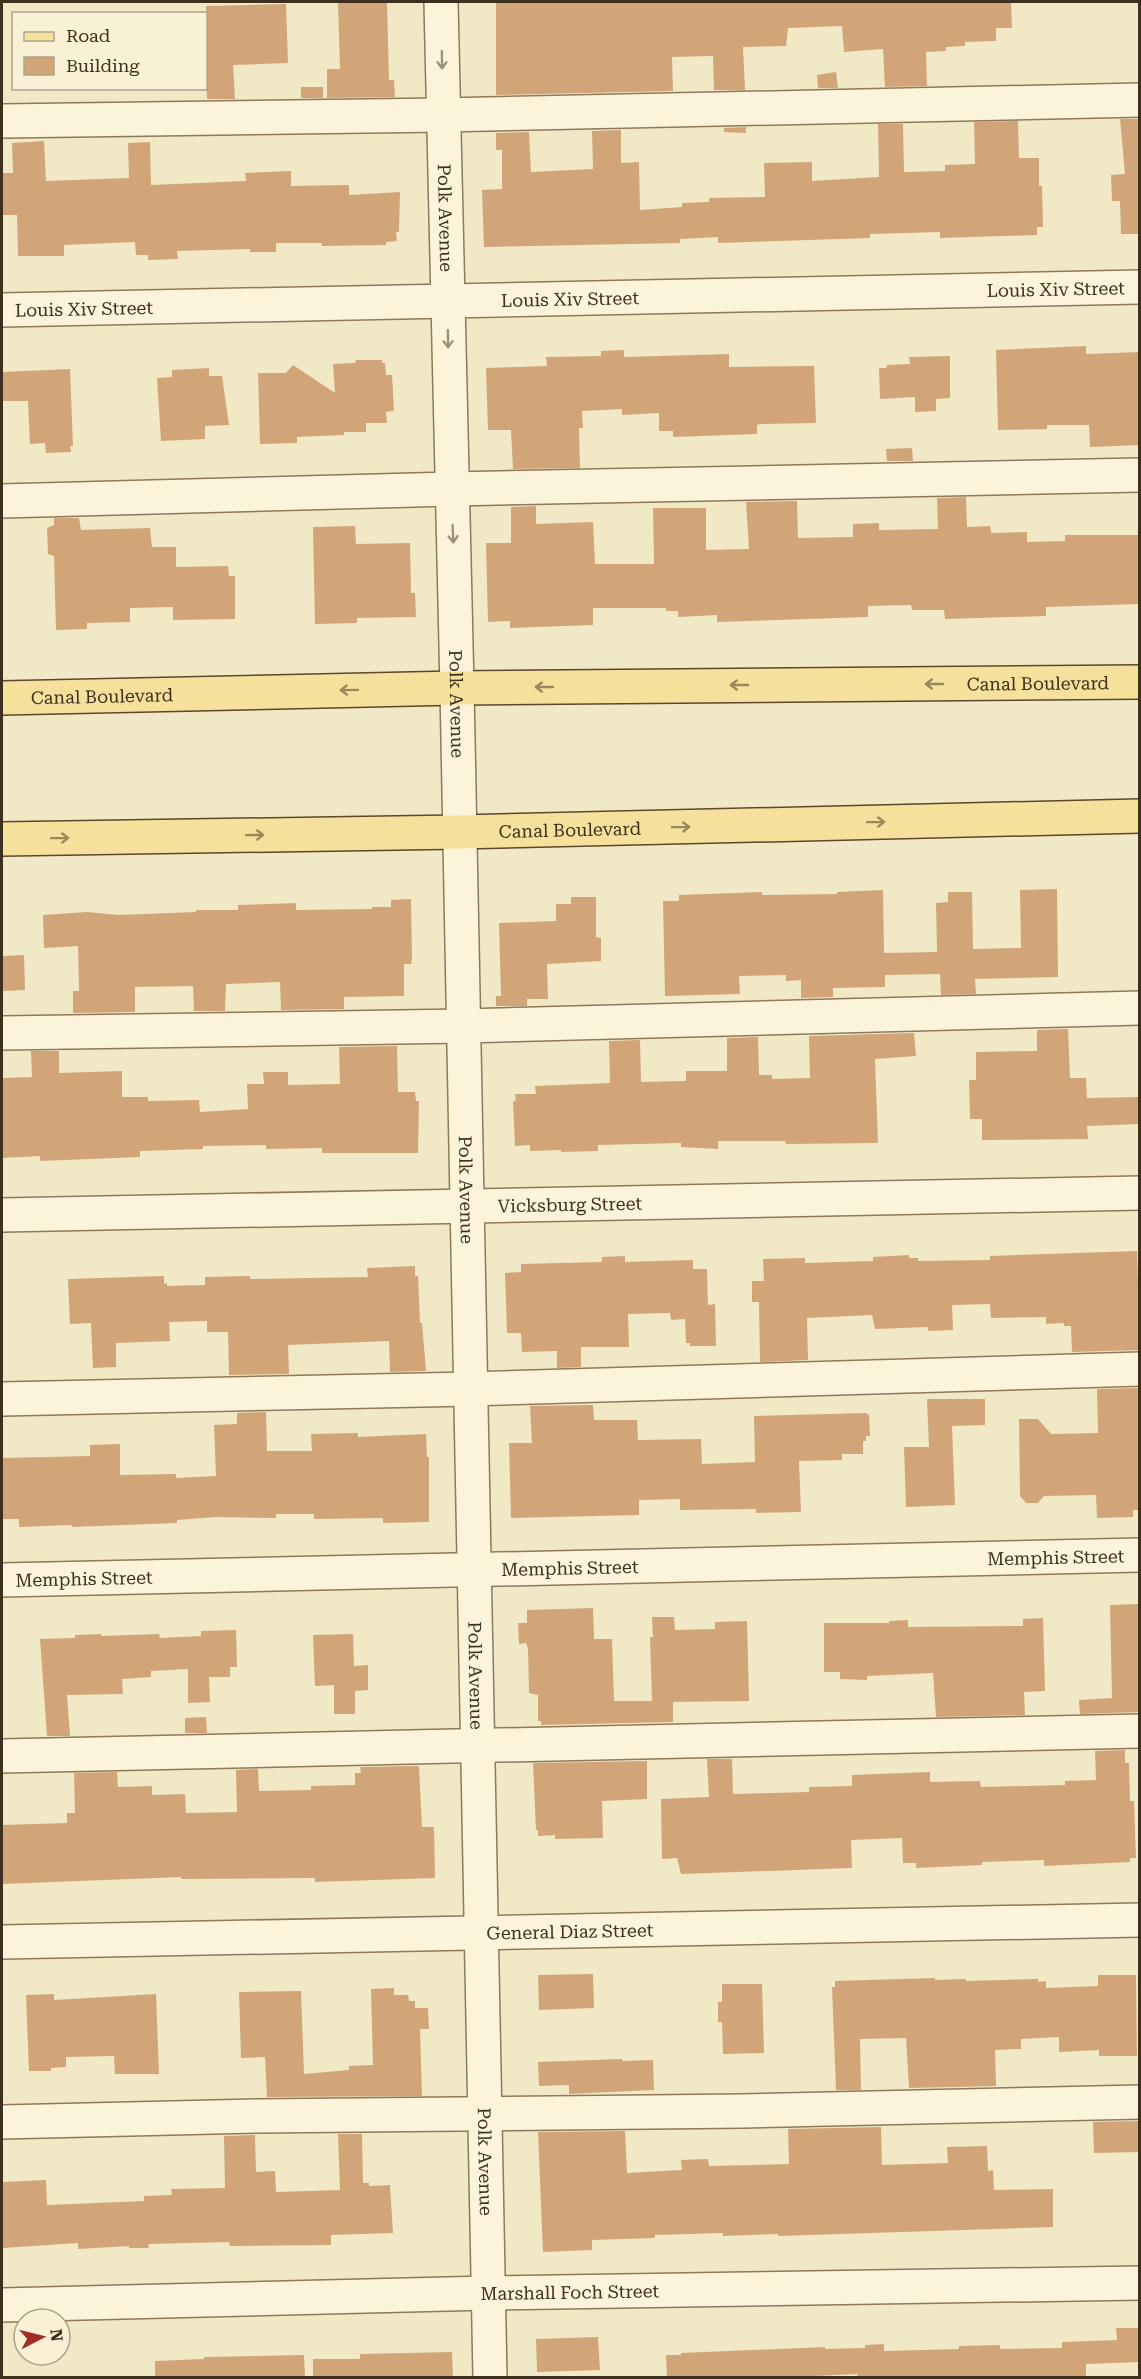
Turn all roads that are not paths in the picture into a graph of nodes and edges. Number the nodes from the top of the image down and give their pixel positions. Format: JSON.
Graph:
{"nodes":[{"id":1,"x":441,"y":2,"type":"edge"},
{"id":2,"x":1140,"y":100,"type":"edge"},
{"id":3,"x":443,"y":115,"type":"junction"},
{"id":4,"x":2,"y":121,"type":"edge"},
{"id":5,"x":1140,"y":287,"type":"edge"},
{"id":6,"x":447,"y":302,"type":"junction"},
{"id":7,"x":2,"y":310,"type":"edge"},
{"id":8,"x":1140,"y":475,"type":"edge"},
{"id":9,"x":452,"y":489,"type":"junction"},
{"id":10,"x":2,"y":501,"type":"edge"},
{"id":11,"x":1140,"y":682,"type":"edge"},
{"id":12,"x":457,"y":688,"type":"junction"},
{"id":13,"x":2,"y":698,"type":"edge"},
{"id":14,"x":1140,"y":816,"type":"edge"},
{"id":15,"x":459,"y":832,"type":"junction"},
{"id":16,"x":2,"y":839,"type":"edge"},
{"id":17,"x":1140,"y":1008,"type":"edge"},
{"id":18,"x":463,"y":1026,"type":"junction"},
{"id":19,"x":2,"y":1033,"type":"edge"},
{"id":20,"x":1140,"y":1193,"type":"edge"},
{"id":21,"x":467,"y":1207,"type":"junction"},
{"id":22,"x":2,"y":1215,"type":"edge"},
{"id":23,"x":1140,"y":1369,"type":"edge"},
{"id":24,"x":470,"y":1389,"type":"junction"},
{"id":25,"x":2,"y":1399,"type":"edge"},
{"id":26,"x":1140,"y":1555,"type":"edge"},
{"id":27,"x":474,"y":1570,"type":"junction"},
{"id":28,"x":2,"y":1580,"type":"edge"},
{"id":29,"x":1140,"y":1731,"type":"edge"},
{"id":30,"x":477,"y":1746,"type":"junction"},
{"id":31,"x":2,"y":1756,"type":"edge"},
{"id":32,"x":1140,"y":1920,"type":"edge"},
{"id":33,"x":481,"y":1933,"type":"junction"},
{"id":34,"x":2,"y":1942,"type":"edge"},
{"id":35,"x":1140,"y":2102,"type":"edge"},
{"id":36,"x":485,"y":2114,"type":"junction"},
{"id":37,"x":2,"y":2122,"type":"edge"},
{"id":38,"x":1140,"y":2283,"type":"edge"},
{"id":39,"x":488,"y":2293,"type":"junction"},
{"id":40,"x":2,"y":2305,"type":"edge"},
{"id":41,"x":490,"y":2378,"type":"edge"}],
"edges":[{"from":1,"to":3,"type":"street","name":"Polk Avenue","one_way":true},
{"from":2,"to":3,"type":"street"},
{"from":3,"to":4,"type":"street"},
{"from":3,"to":6,"type":"street","name":"Polk Avenue"},
{"from":5,"to":6,"type":"street","name":"Louis Xiv Street"},
{"from":6,"to":7,"type":"street","name":"Louis Xiv Street"},
{"from":6,"to":9,"type":"street","name":"Polk Avenue","one_way":true},
{"from":8,"to":9,"type":"street"},
{"from":9,"to":10,"type":"street"},
{"from":9,"to":12,"type":"street","name":"Polk Avenue","one_way":true},
{"from":11,"to":12,"type":"main road","name":"Canal Boulevard","one_way":true},
{"from":12,"to":13,"type":"main road","name":"Canal Boulevard","one_way":true},
{"from":12,"to":15,"type":"street","name":"Polk Avenue"},
{"from":15,"to":14,"type":"main road","name":"Canal Boulevard","one_way":true},
{"from":16,"to":15,"type":"main road","name":"Canal Boulevard","one_way":true},
{"from":15,"to":18,"type":"street","name":"Polk Avenue"},
{"from":17,"to":18,"type":"street"},
{"from":18,"to":19,"type":"street"},
{"from":18,"to":21,"type":"street","name":"Polk Avenue"},
{"from":20,"to":21,"type":"street","name":"Vicksburg Street"},
{"from":21,"to":22,"type":"street","name":"Vicksburg Street"},
{"from":21,"to":24,"type":"street","name":"Polk Avenue"},
{"from":23,"to":24,"type":"street"},
{"from":24,"to":25,"type":"street"},
{"from":24,"to":27,"type":"street","name":"Polk Avenue"},
{"from":26,"to":27,"type":"street","name":"Memphis Street"},
{"from":27,"to":28,"type":"street","name":"Memphis Street"},
{"from":27,"to":30,"type":"street","name":"Polk Avenue"},
{"from":29,"to":30,"type":"street"},
{"from":30,"to":31,"type":"street"},
{"from":30,"to":33,"type":"street","name":"Polk Avenue"},
{"from":32,"to":33,"type":"street","name":"General Diaz Street"},
{"from":33,"to":34,"type":"street","name":"General Diaz Street"},
{"from":33,"to":36,"type":"street","name":"Polk Avenue"},
{"from":35,"to":36,"type":"street"},
{"from":36,"to":37,"type":"street"},
{"from":36,"to":39,"type":"street","name":"Polk Avenue"},
{"from":38,"to":39,"type":"street","name":"Marshall Foch Street"},
{"from":39,"to":40,"type":"street","name":"Marshall Foch Street"},
{"from":39,"to":41,"type":"street","name":"Polk Avenue"}]}
